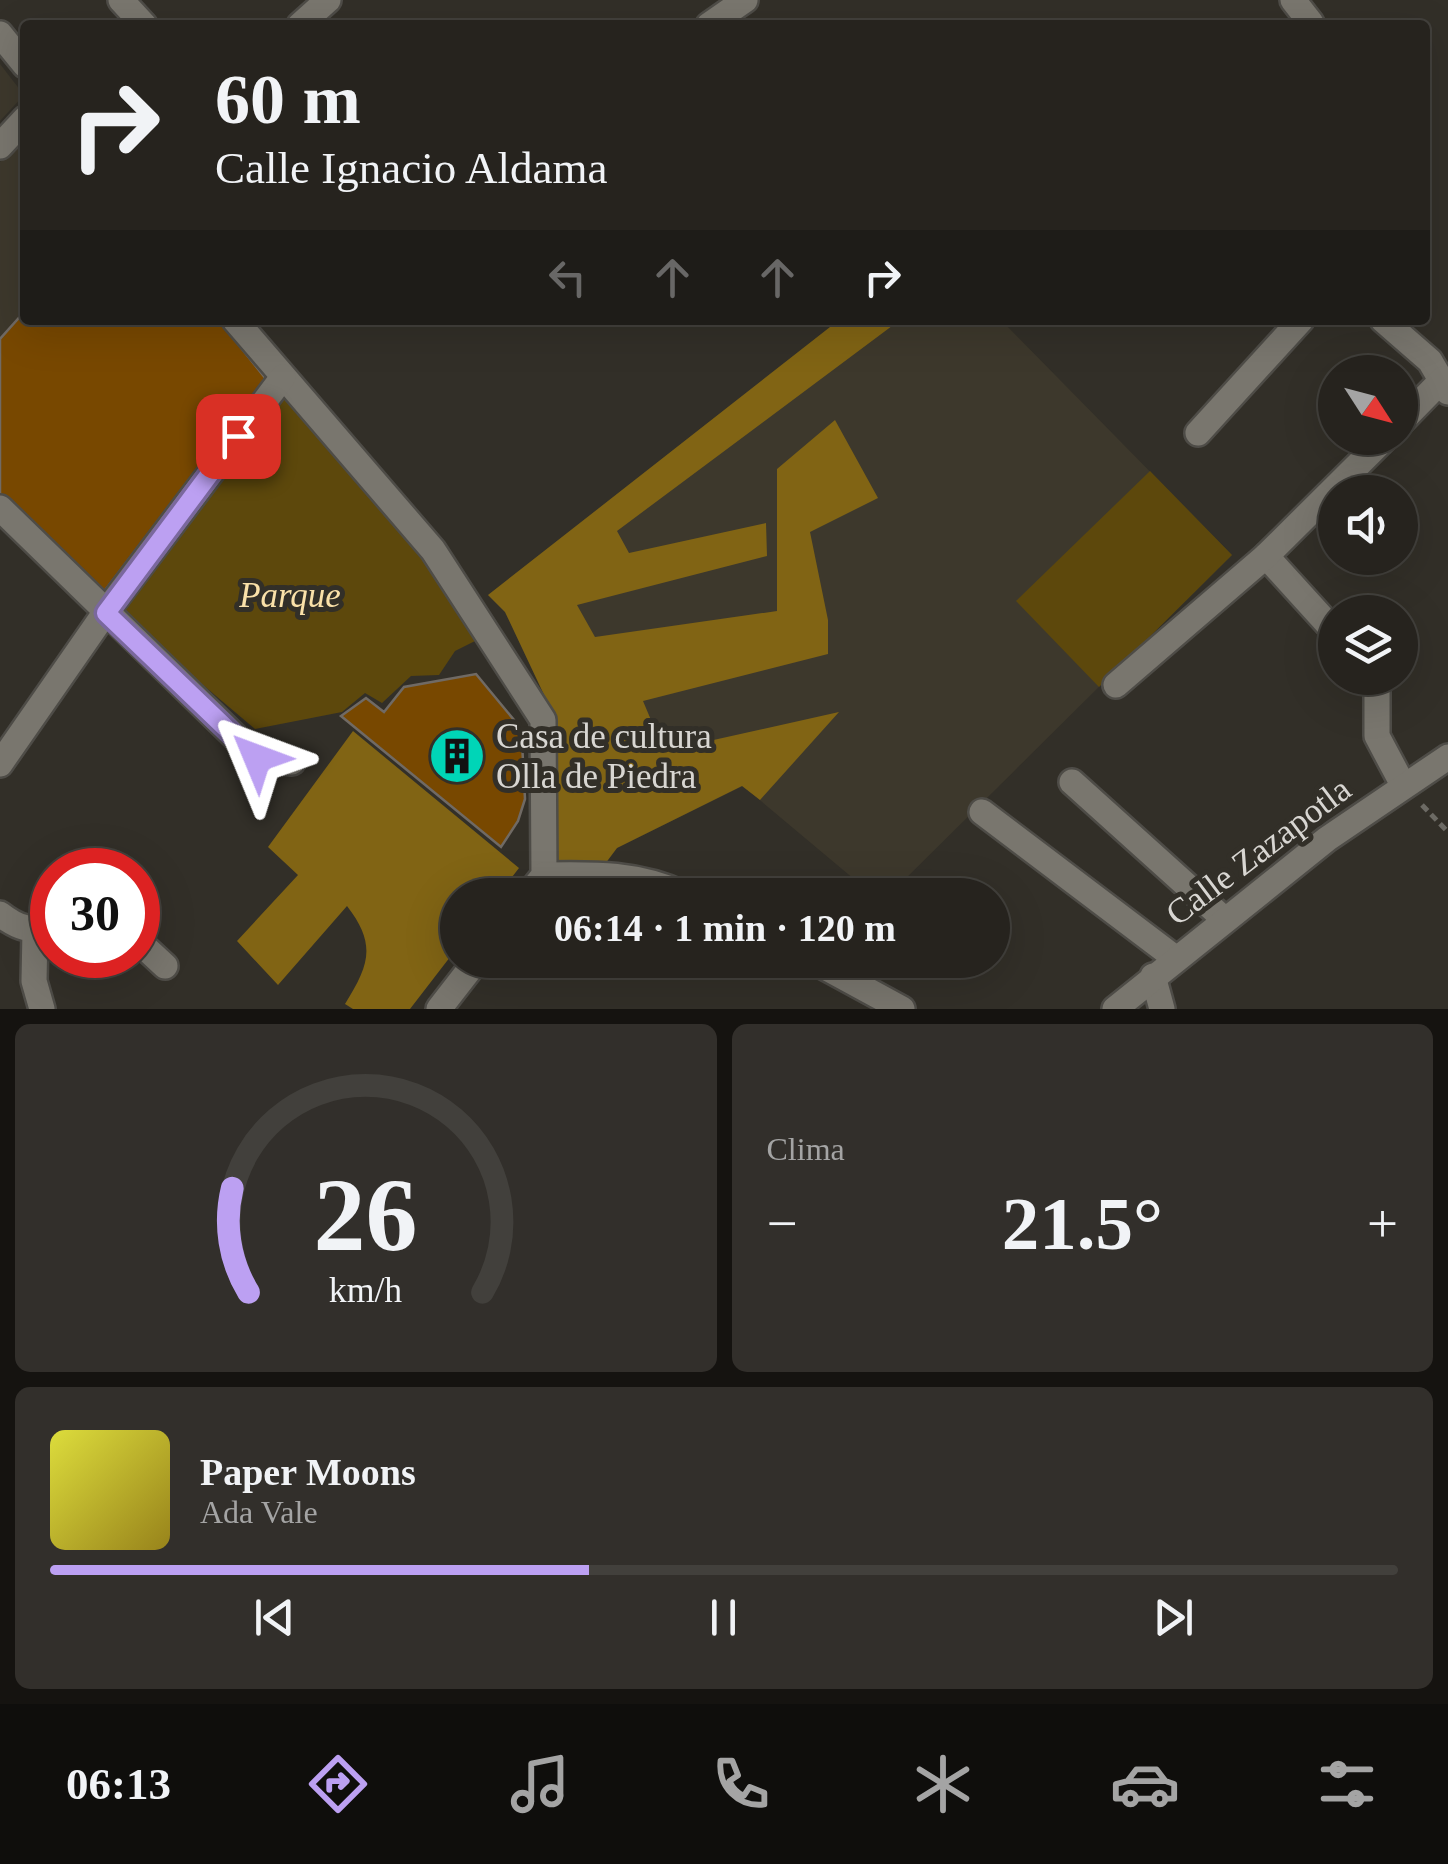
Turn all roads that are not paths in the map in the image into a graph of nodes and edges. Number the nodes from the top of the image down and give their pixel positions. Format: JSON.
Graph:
{"nodes":[{"id":1,"x":122,"y":0,"type":"edge"},
{"id":2,"x":328,"y":0,"type":"edge"},
{"id":3,"x":745,"y":0,"type":"edge"},
{"id":4,"x":1293,"y":0,"type":"edge"},
{"id":5,"x":140,"y":20,"type":"edge"},
{"id":6,"x":306,"y":20,"type":"edge"},
{"id":7,"x":717,"y":20,"type":"edge"},
{"id":8,"x":1309,"y":20,"type":"edge"},
{"id":9,"x":0,"y":34,"type":"edge"},
{"id":10,"x":20,"y":59,"type":"edge"},
{"id":11,"x":20,"y":124,"type":"edge"},
{"id":12,"x":0,"y":146,"type":"edge"},
{"id":13,"x":239,"y":325,"type":"edge"},
{"id":14,"x":1296,"y":325,"type":"edge"},
{"id":15,"x":1388,"y":325,"type":"edge"},
{"id":16,"x":283,"y":377,"type":"junction"},
{"id":17,"x":1446,"y":386,"type":"edge"},
{"id":18,"x":1418,"y":408,"type":"edge"},
{"id":19,"x":1198,"y":433,"type":"dead end"},
{"id":20,"x":1368,"y":455,"type":"edge"},
{"id":21,"x":0,"y":508,"type":"edge"},
{"id":22,"x":1266,"y":556,"type":"junction"},
{"id":23,"x":106,"y":613,"type":"junction"},
{"id":24,"x":1318,"y":613,"type":"edge"},
{"id":25,"x":1116,"y":685,"type":"dead end"},
{"id":26,"x":1377,"y":695,"type":"edge"},
{"id":27,"x":8,"y":734,"type":"edge"},
{"id":28,"x":1448,"y":756,"type":"edge"},
{"id":29,"x":292,"y":762,"type":"dead end"},
{"id":30,"x":0,"y":764,"type":"edge"},
{"id":31,"x":1072,"y":782,"type":"dead end"},
{"id":32,"x":1403,"y":784,"type":"junction"},
{"id":33,"x":982,"y":812,"type":"dead end"},
{"id":34,"x":536,"y":878,"type":"edge"},
{"id":35,"x":588,"y":878,"type":"edge"},
{"id":36,"x":639,"y":878,"type":"edge"},
{"id":37,"x":0,"y":914,"type":"edge"},
{"id":38,"x":1224,"y":919,"type":"junction"},
{"id":39,"x":30,"y":927,"type":"edge"},
{"id":40,"x":1175,"y":958,"type":"junction"},
{"id":41,"x":160,"y":961,"type":"edge"},
{"id":42,"x":165,"y":966,"type":"dead end"},
{"id":43,"x":1153,"y":976,"type":"junction"},
{"id":44,"x":35,"y":978,"type":"edge"},
{"id":45,"x":463,"y":978,"type":"edge"},
{"id":46,"x":845,"y":978,"type":"edge"},
{"id":47,"x":42,"y":1009,"type":"edge"},
{"id":48,"x":438,"y":1009,"type":"edge"},
{"id":49,"x":902,"y":1009,"type":"edge"},
{"id":50,"x":1115,"y":1009,"type":"edge"},
{"id":51,"x":1162,"y":1009,"type":"edge"}],
"edges":[{"from":1,"to":5,"type":"street"},
{"from":2,"to":6,"type":"street"},
{"from":3,"to":7,"type":"street"},
{"from":4,"to":8,"type":"street"},
{"from":9,"to":10,"type":"street"},
{"from":11,"to":12,"type":"street"},
{"from":13,"to":16,"type":"street"},
{"from":14,"to":19,"type":"street"},
{"from":15,"to":17,"type":"street"},
{"from":16,"to":23,"type":"street"},
{"from":16,"to":34,"type":"street"},
{"from":17,"to":18,"type":"street"},
{"from":20,"to":22,"type":"street"},
{"from":21,"to":23,"type":"street"},
{"from":22,"to":24,"type":"street"},
{"from":22,"to":25,"type":"street"},
{"from":23,"to":27,"type":"street"},
{"from":23,"to":29,"type":"street"},
{"from":26,"to":32,"type":"street"},
{"from":27,"to":30,"type":"street"},
{"from":28,"to":32,"type":"street","name":"Calle Zazapotla"},
{"from":31,"to":38,"type":"street"},
{"from":32,"to":38,"type":"street","name":"Calle Zazapotla"},
{"from":33,"to":40,"type":"street"},
{"from":35,"to":36,"type":"street"},
{"from":37,"to":39,"type":"street"},
{"from":38,"to":40,"type":"street","name":"Calle Zazapotla"},
{"from":40,"to":43,"type":"street","name":"Calle Zazapotla"},
{"from":41,"to":42,"type":"street"},
{"from":43,"to":50,"type":"street","name":"Calle Zazapotla"},
{"from":43,"to":51,"type":"street"},
{"from":44,"to":47,"type":"street"},
{"from":45,"to":48,"type":"street"},
{"from":46,"to":49,"type":"street"}]}
